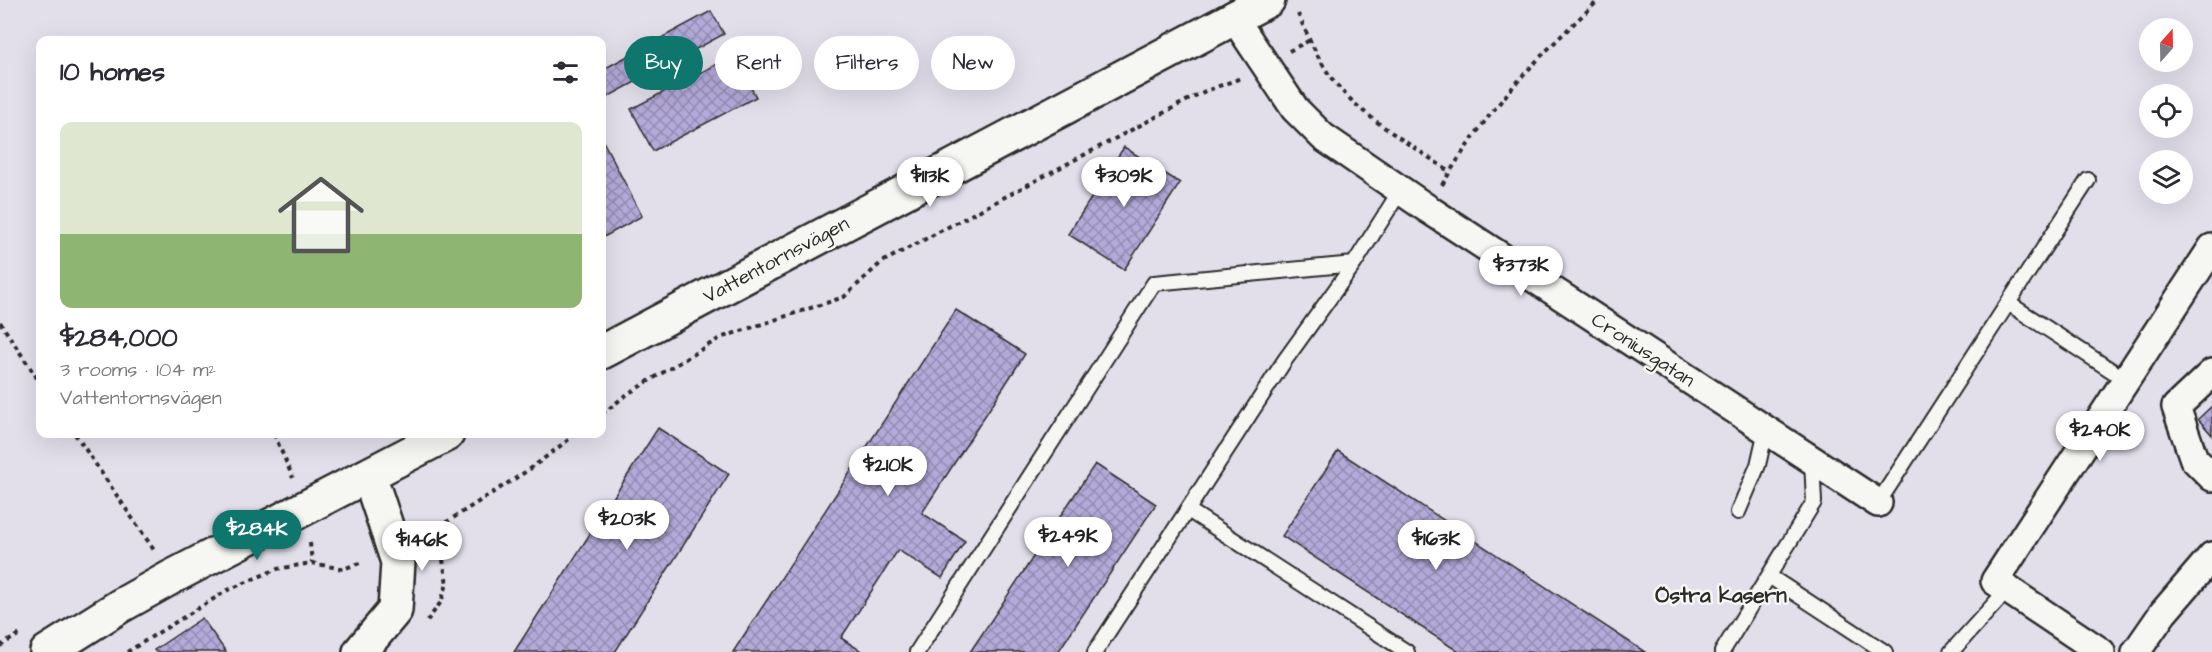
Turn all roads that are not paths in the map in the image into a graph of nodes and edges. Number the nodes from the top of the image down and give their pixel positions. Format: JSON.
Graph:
{"nodes":[{"id":1,"x":1282,"y":5,"type":"edge"},
{"id":2,"x":1234,"y":18,"type":"junction"},
{"id":3,"x":2088,"y":180,"type":"dead end"},
{"id":4,"x":1400,"y":191,"type":"junction"},
{"id":5,"x":2212,"y":248,"type":"edge"},
{"id":6,"x":1354,"y":264,"type":"junction"},
{"id":7,"x":2008,"y":303,"type":"junction"},
{"id":8,"x":606,"y":350,"type":"edge"},
{"id":9,"x":2212,"y":373,"type":"edge"},
{"id":10,"x":2126,"y":380,"type":"junction"},
{"id":11,"x":1766,"y":430,"type":"junction"},
{"id":12,"x":439,"y":438,"type":"edge"},
{"id":13,"x":1812,"y":460,"type":"junction"},
{"id":14,"x":369,"y":475,"type":"junction"},
{"id":15,"x":2212,"y":477,"type":"edge"},
{"id":16,"x":1878,"y":503,"type":"joint"},
{"id":17,"x":1188,"y":510,"type":"junction"},
{"id":18,"x":1738,"y":512,"type":"dead end"},
{"id":19,"x":2212,"y":556,"type":"edge"},
{"id":20,"x":1769,"y":576,"type":"junction"},
{"id":21,"x":2007,"y":590,"type":"junction"},
{"id":22,"x":1959,"y":650,"type":"edge"},
{"id":23,"x":47,"y":652,"type":"edge"},
{"id":24,"x":360,"y":652,"type":"edge"},
{"id":25,"x":917,"y":652,"type":"edge"},
{"id":26,"x":1095,"y":652,"type":"edge"},
{"id":27,"x":1407,"y":652,"type":"edge"},
{"id":28,"x":1722,"y":652,"type":"edge"},
{"id":29,"x":1885,"y":652,"type":"edge"},
{"id":30,"x":2101,"y":652,"type":"edge"},
{"id":31,"x":2136,"y":652,"type":"edge"}],
"edges":[{"from":1,"to":2,"type":"street","name":"Vattentornsvägen"},
{"from":2,"to":4,"type":"street","name":"Croniusgatan"},
{"from":2,"to":8,"type":"street","name":"Vattentornsvägen"},
{"from":3,"to":7,"type":"lane"},
{"from":4,"to":6,"type":"lane"},
{"from":4,"to":11,"type":"street","name":"Croniusgatan"},
{"from":5,"to":10,"type":"street"},
{"from":6,"to":17,"type":"lane"},
{"from":6,"to":25,"type":"lane"},
{"from":7,"to":10,"type":"lane"},
{"from":7,"to":16,"type":"lane"},
{"from":9,"to":15,"type":"street"},
{"from":10,"to":21,"type":"street"},
{"from":11,"to":13,"type":"street","name":"Croniusgatan"},
{"from":11,"to":18,"type":"lane"},
{"from":12,"to":14,"type":"street"},
{"from":13,"to":16,"type":"street","name":"Croniusgatan"},
{"from":13,"to":20,"type":"lane"},
{"from":14,"to":23,"type":"street"},
{"from":14,"to":24,"type":"street"},
{"from":17,"to":26,"type":"lane"},
{"from":17,"to":27,"type":"lane"},
{"from":19,"to":31,"type":"street"},
{"from":20,"to":28,"type":"lane"},
{"from":20,"to":29,"type":"lane"},
{"from":21,"to":22,"type":"lane"},
{"from":21,"to":30,"type":"street"}]}
